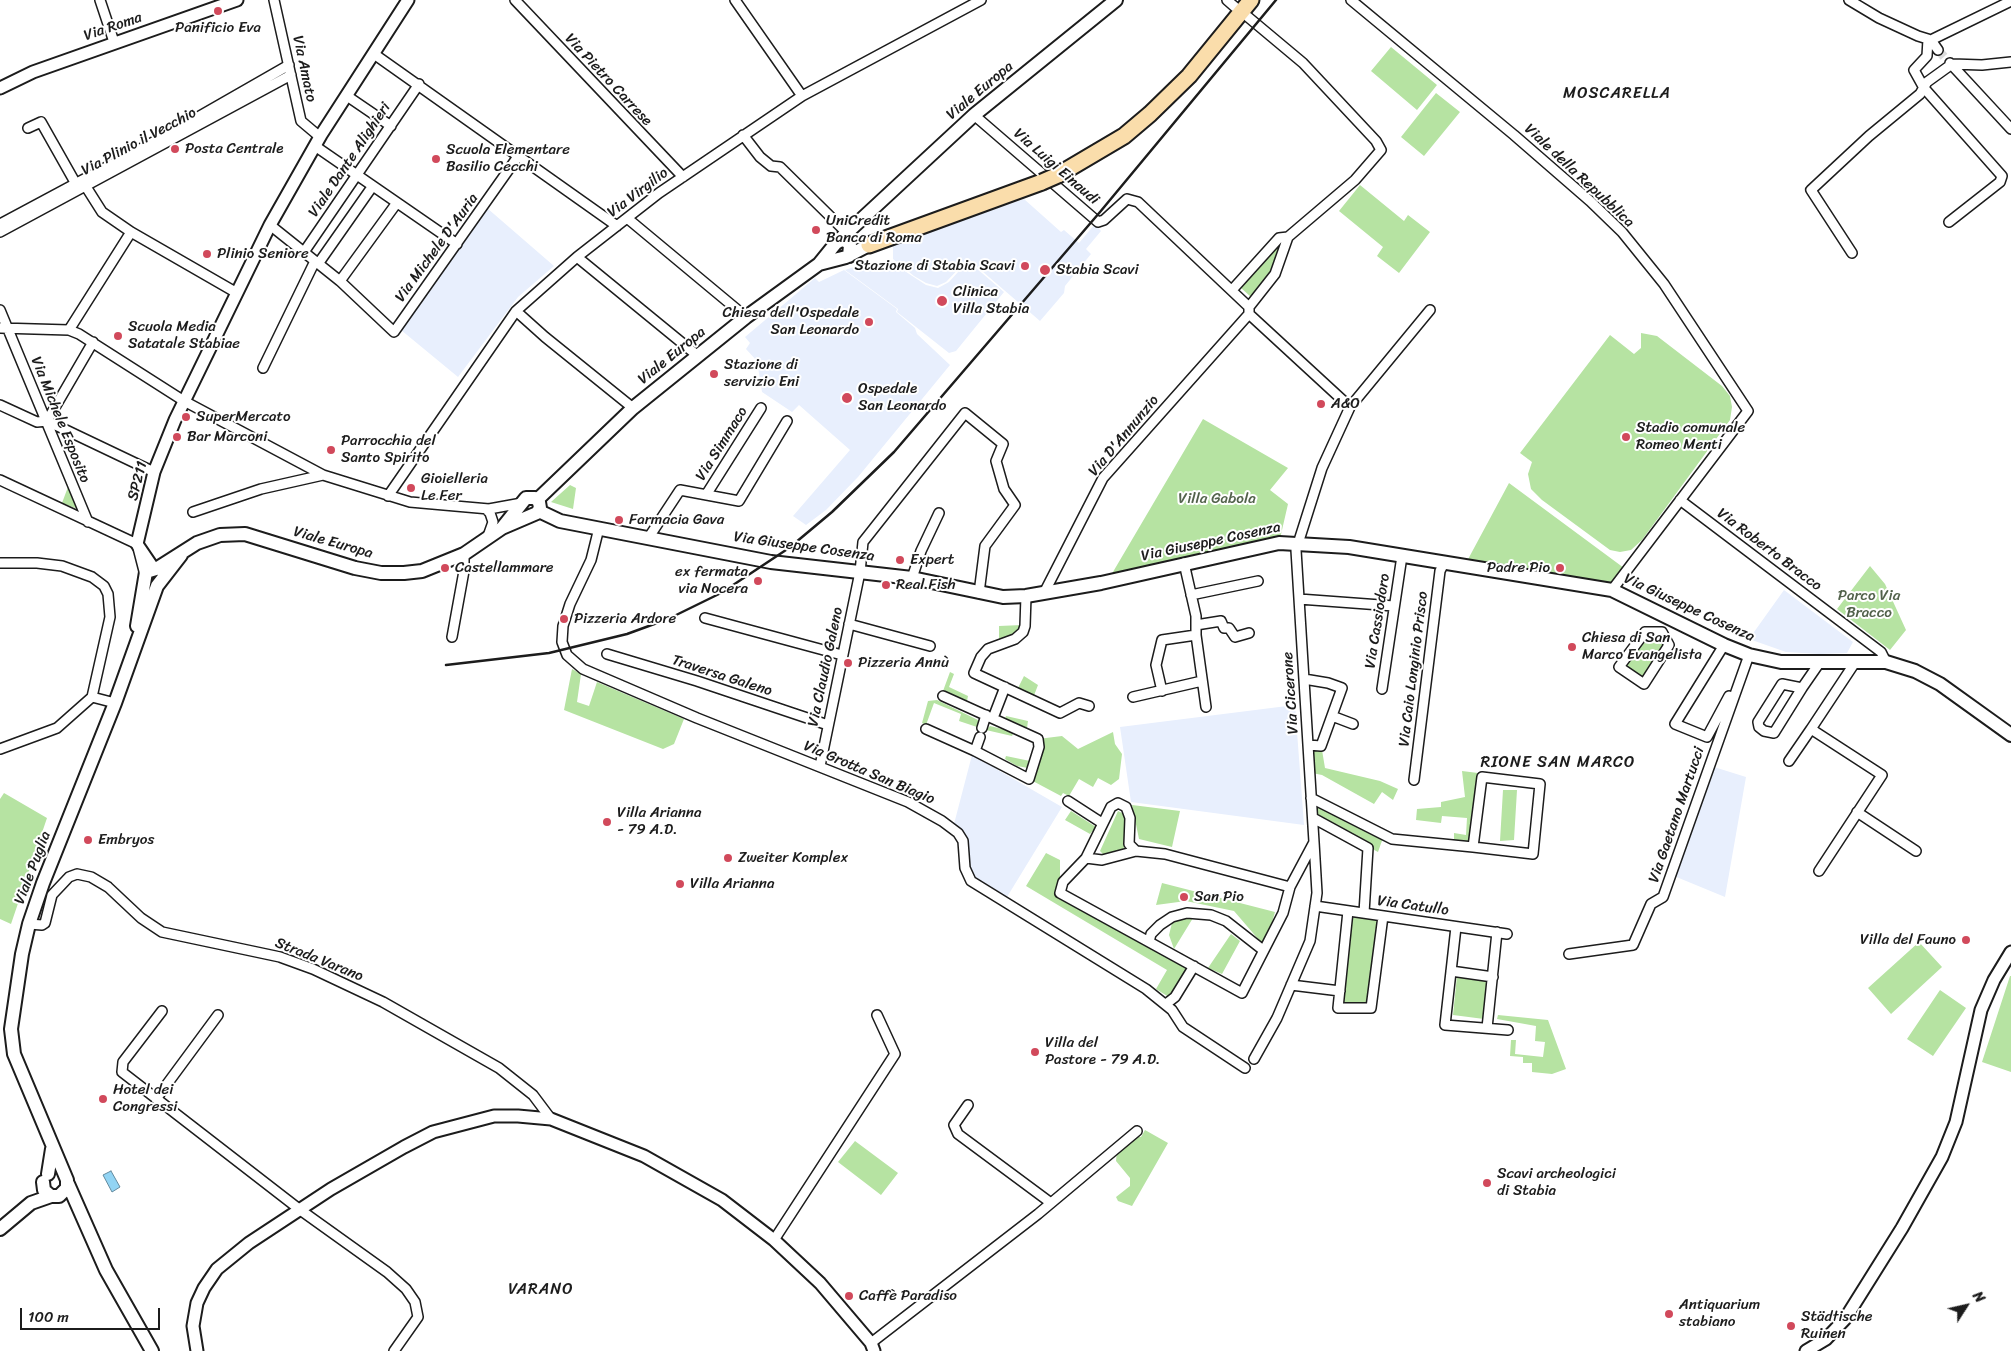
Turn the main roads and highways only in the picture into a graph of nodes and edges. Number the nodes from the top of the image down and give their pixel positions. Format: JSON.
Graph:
{"nodes":[{"id":1,"x":1116,"y":0,"type":"edge"},
{"id":2,"x":1251,"y":0,"type":"edge"},
{"id":3,"x":869,"y":245,"type":"joint"},
{"id":4,"x":844,"y":246,"type":"junction"},
{"id":5,"x":530,"y":507,"type":"junction"},
{"id":6,"x":153,"y":577,"type":"joint"},
{"id":7,"x":2011,"y":735,"type":"edge"},
{"id":8,"x":52,"y":1149,"type":"junction"},
{"id":9,"x":46,"y":1178,"type":"junction"},
{"id":10,"x":62,"y":1188,"type":"junction"},
{"id":11,"x":31,"y":1203,"type":"junction"},
{"id":12,"x":0,"y":1229,"type":"edge"},
{"id":13,"x":152,"y":1351,"type":"edge"}],
"edges":[{"from":1,"to":4,"type":"main road","name":"Viale Europa"},
{"from":2,"to":3,"type":"highway","bridge":true},
{"from":3,"to":4,"type":"main road"},
{"from":4,"to":5,"type":"main road","name":"Viale Europa"},
{"from":5,"to":6,"type":"main road","name":"Viale Europa"},
{"from":5,"to":7,"type":"main road","name":"Via Giuseppe Cosenza"},
{"from":6,"to":8,"type":"main road","name":"Viale Puglia"},
{"from":8,"to":9,"type":"main road"},
{"from":8,"to":10,"type":"main road","name":"Viale Puglia"},
{"from":9,"to":10,"type":"main road"},
{"from":9,"to":10,"type":"main road"},
{"from":9,"to":11,"type":"main road"},
{"from":10,"to":11,"type":"main road"},
{"from":10,"to":13,"type":"main road"},
{"from":11,"to":12,"type":"main road"}]}
